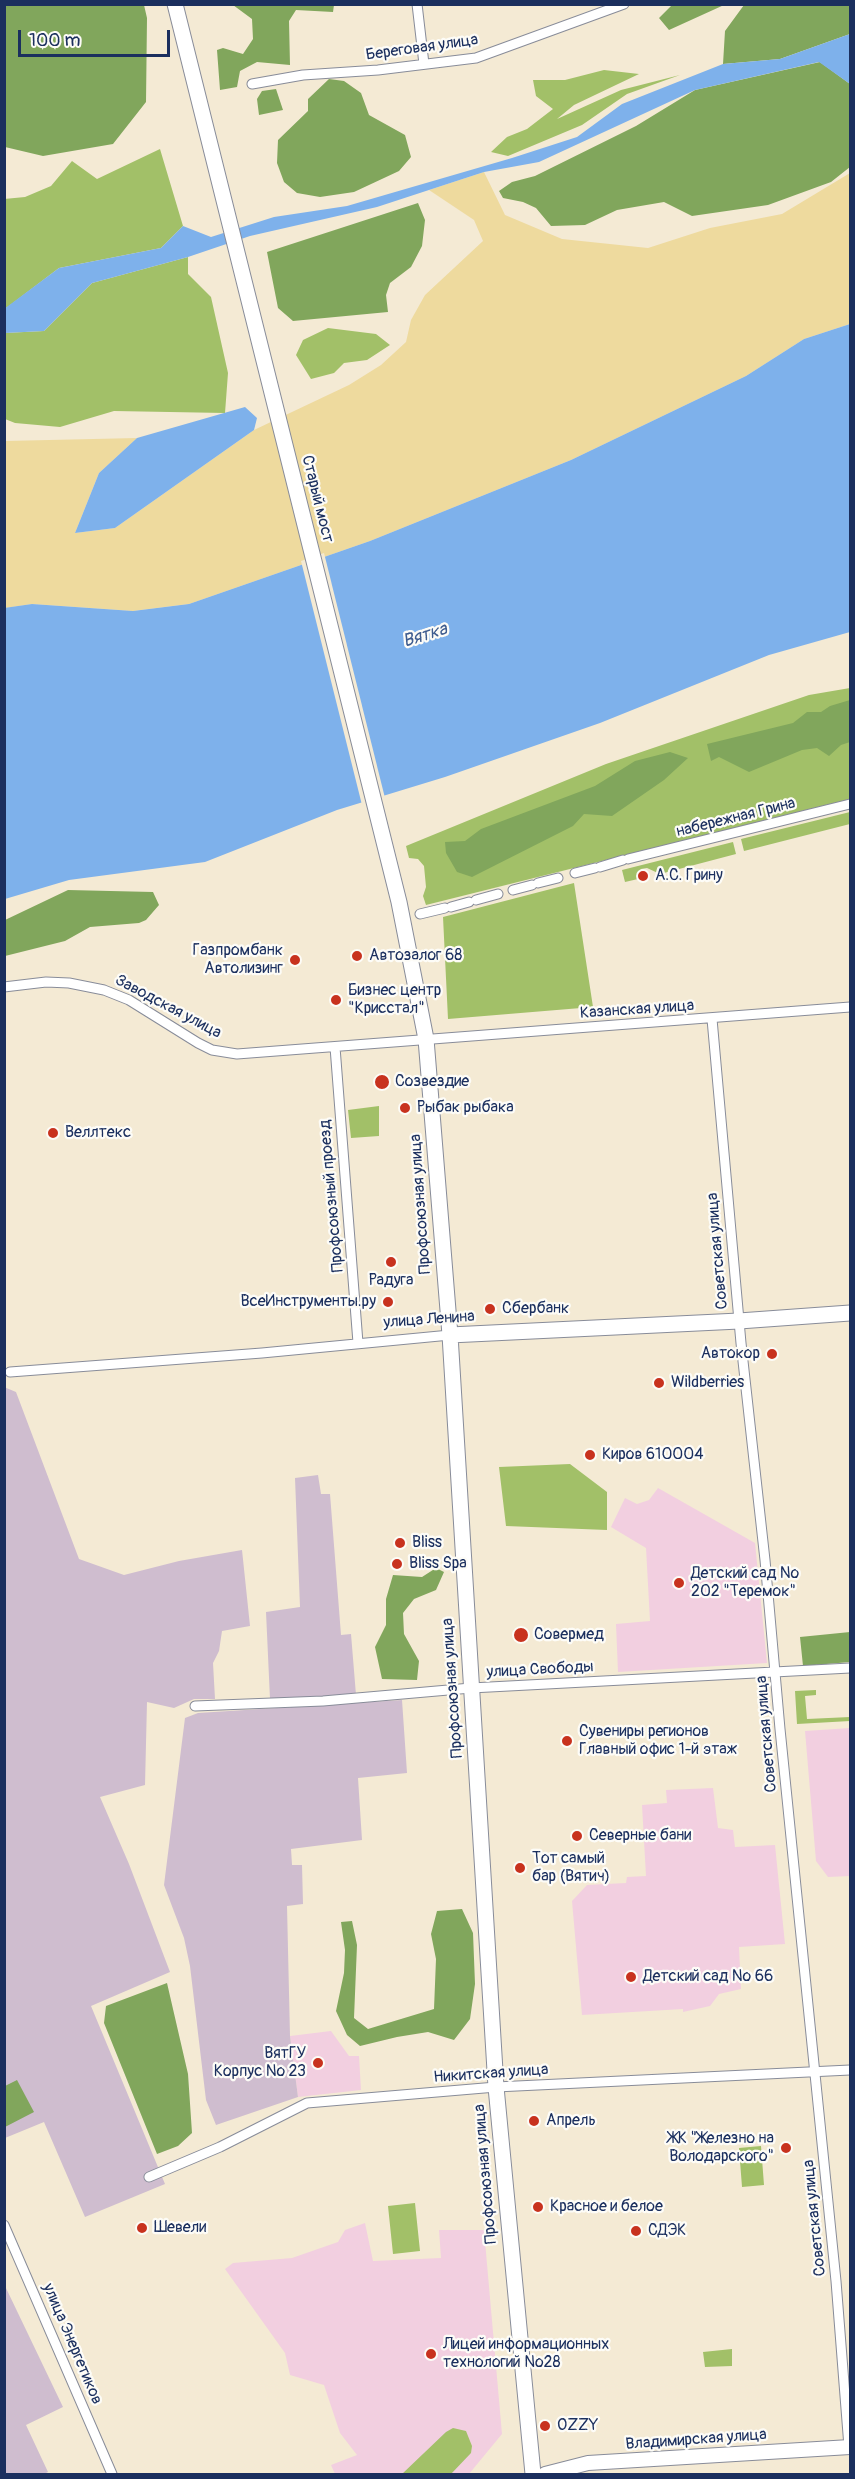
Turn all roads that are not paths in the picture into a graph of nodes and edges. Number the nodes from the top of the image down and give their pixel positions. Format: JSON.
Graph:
{"nodes":[{"id":1,"x":175,"y":4,"type":"edge"},
{"id":2,"x":417,"y":4,"type":"edge"},
{"id":3,"x":624,"y":4,"type":"edge"},
{"id":4,"x":424,"y":64,"type":"junction"},
{"id":5,"x":252,"y":84,"type":"dead end"},
{"id":6,"x":850,"y":804,"type":"edge"},
{"id":7,"x":575,"y":873,"type":"dead end"},
{"id":8,"x":558,"y":878,"type":"dead end"},
{"id":9,"x":513,"y":890,"type":"dead end"},
{"id":10,"x":498,"y":894,"type":"dead end"},
{"id":11,"x":399,"y":902,"type":"joint"},
{"id":12,"x":420,"y":914,"type":"dead end"},
{"id":13,"x":4,"y":987,"type":"edge"},
{"id":14,"x":850,"y":1007,"type":"edge"},
{"id":15,"x":712,"y":1019,"type":"junction"},
{"id":16,"x":426,"y":1039,"type":"junction"},
{"id":17,"x":335,"y":1047,"type":"junction"},
{"id":18,"x":850,"y":1313,"type":"edge"},
{"id":19,"x":739,"y":1322,"type":"junction"},
{"id":20,"x":450,"y":1335,"type":"junction"},
{"id":21,"x":358,"y":1343,"type":"junction"},
{"id":22,"x":10,"y":1372,"type":"dead end"},
{"id":23,"x":850,"y":1668,"type":"edge"},
{"id":24,"x":777,"y":1673,"type":"junction"},
{"id":25,"x":471,"y":1688,"type":"junction"},
{"id":26,"x":195,"y":1706,"type":"dead end"},
{"id":27,"x":850,"y":2070,"type":"edge"},
{"id":28,"x":815,"y":2073,"type":"junction"},
{"id":29,"x":496,"y":2087,"type":"junction"},
{"id":30,"x":149,"y":2176,"type":"dead end"},
{"id":31,"x":4,"y":2225,"type":"edge"},
{"id":32,"x":850,"y":2447,"type":"edge"},
{"id":33,"x":112,"y":2475,"type":"edge"},
{"id":34,"x":533,"y":2475,"type":"edge"},
{"id":35,"x":545,"y":2475,"type":"edge"}],
"edges":[{"from":1,"to":11,"type":"main road","name":"Старый мост"},
{"from":2,"to":4,"type":"street"},
{"from":3,"to":4,"type":"street","name":"Береговая улица"},
{"from":4,"to":5,"type":"street","name":"Береговая улица"},
{"from":6,"to":7,"type":"street","name":"набережная Грина"},
{"from":8,"to":9,"type":"street"},
{"from":10,"to":12,"type":"street"},
{"from":11,"to":16,"type":"main road","name":"Профсоюзная улица"},
{"from":13,"to":17,"type":"street","name":"Заводская улица"},
{"from":14,"to":15,"type":"street","name":"Казанская улица"},
{"from":15,"to":16,"type":"street","name":"Казанская улица"},
{"from":15,"to":19,"type":"street","name":"Советская улица"},
{"from":16,"to":17,"type":"street","name":"Заводская улица"},
{"from":16,"to":20,"type":"main road","name":"Профсоюзная улица"},
{"from":17,"to":21,"type":"street","name":"Профсоюзный проезд"},
{"from":18,"to":19,"type":"main road","name":"улица Ленина"},
{"from":19,"to":20,"type":"main road","name":"улица Ленина"},
{"from":19,"to":24,"type":"street","name":"Советская улица"},
{"from":20,"to":21,"type":"street","name":"улица Ленина"},
{"from":20,"to":25,"type":"main road","name":"Профсоюзная улица"},
{"from":21,"to":22,"type":"street","name":"улица Ленина"},
{"from":23,"to":24,"type":"street","name":"улица Свободы"},
{"from":24,"to":25,"type":"street","name":"улица Свободы"},
{"from":24,"to":28,"type":"street","name":"Советская улица"},
{"from":25,"to":26,"type":"street","name":"улица Свободы"},
{"from":25,"to":29,"type":"main road","name":"Профсоюзная улица"},
{"from":27,"to":28,"type":"street","name":"Никитская улица"},
{"from":28,"to":29,"type":"street","name":"Никитская улица"},
{"from":28,"to":32,"type":"street","name":"Советская улица"},
{"from":29,"to":30,"type":"street","name":"Никитская улица"},
{"from":29,"to":34,"type":"main road","name":"Профсоюзная улица"},
{"from":31,"to":33,"type":"street","name":"улица Энергетиков"},
{"from":32,"to":35,"type":"main road","name":"Владимирская улица"}]}
